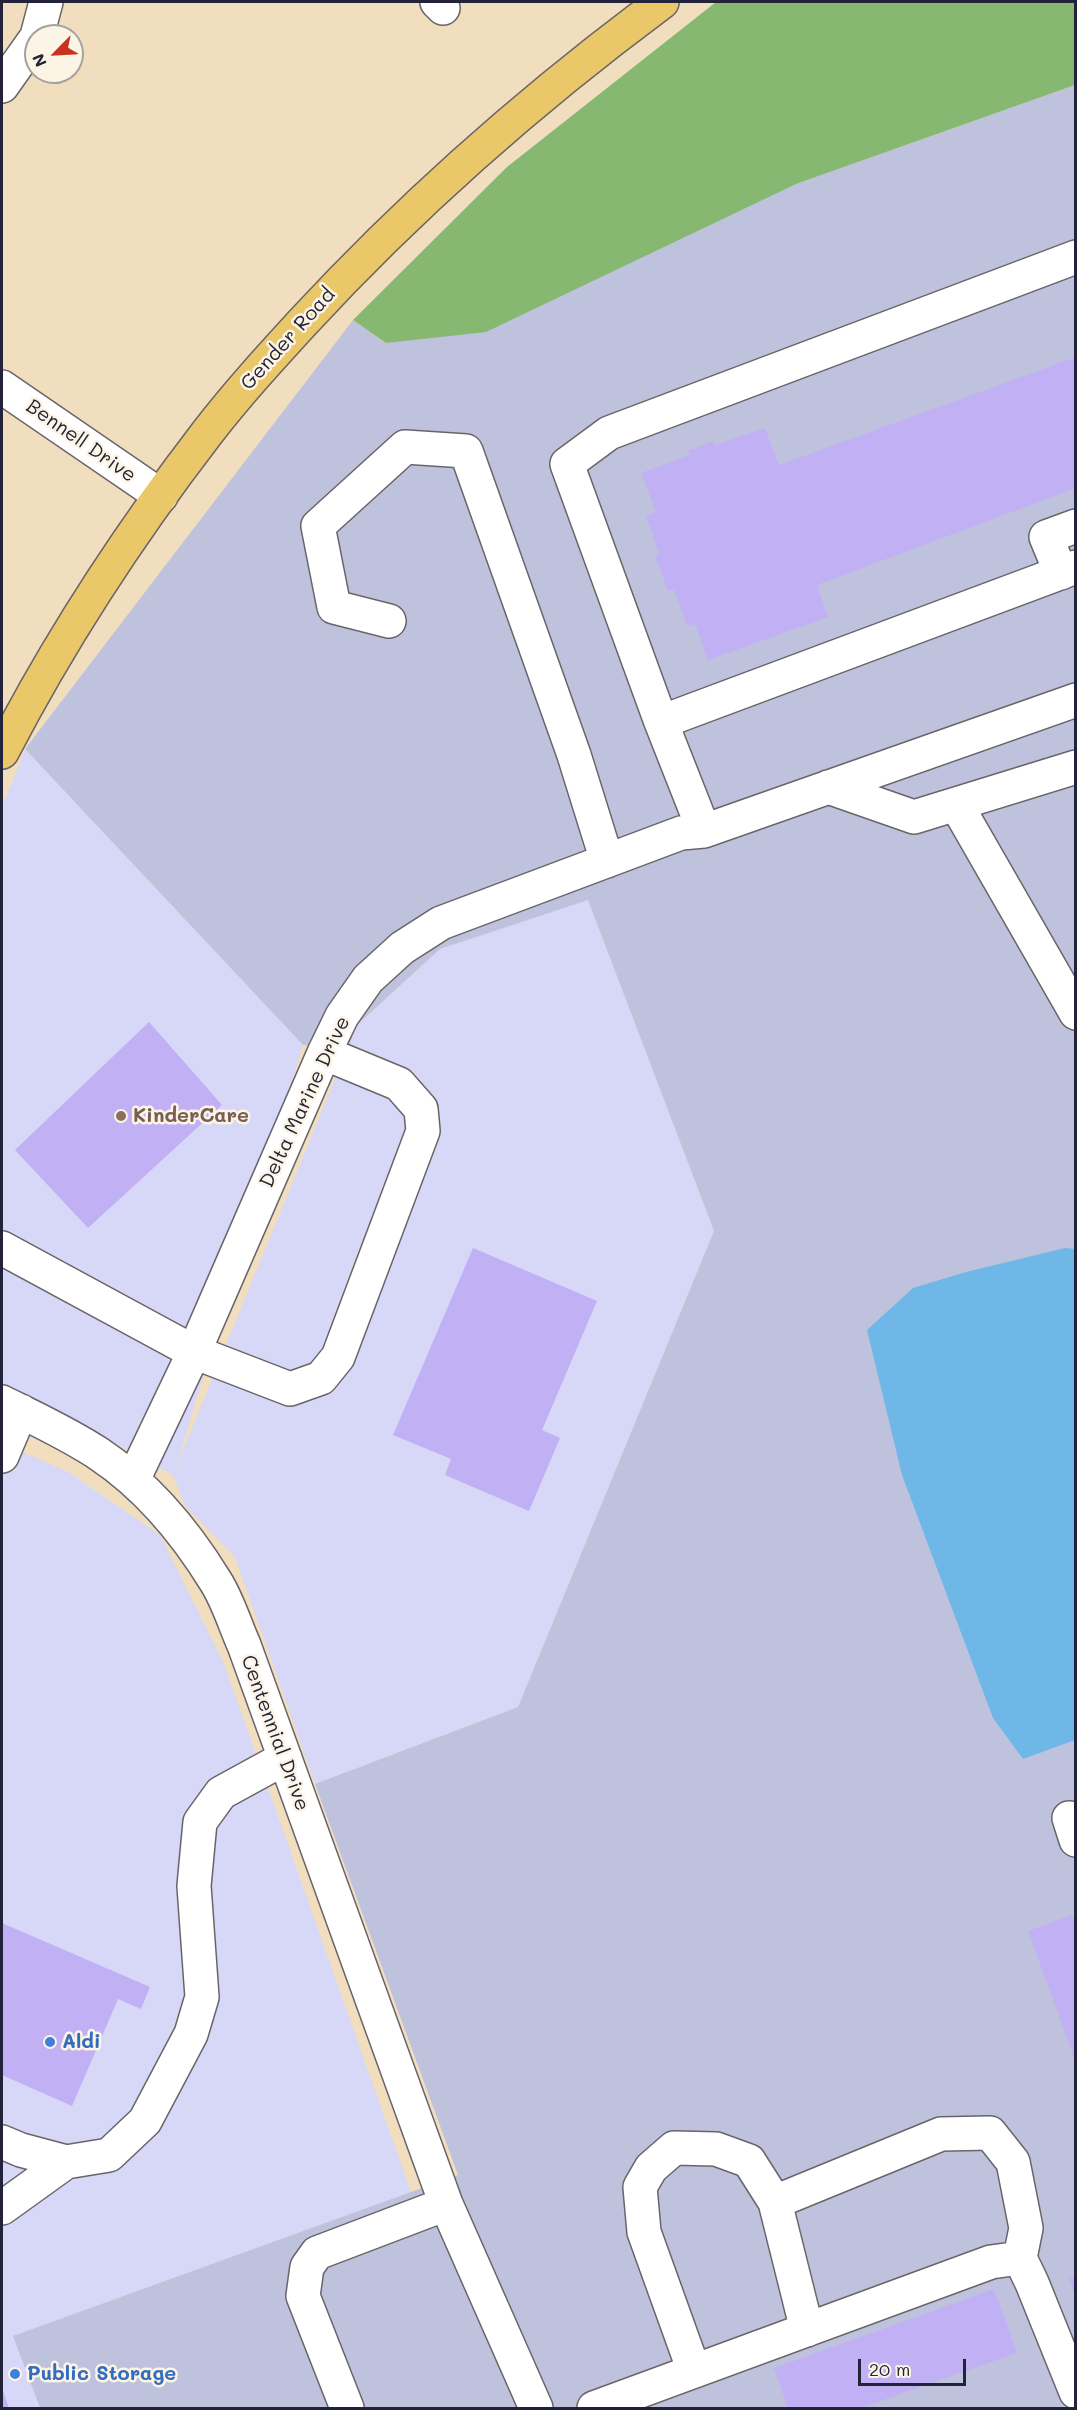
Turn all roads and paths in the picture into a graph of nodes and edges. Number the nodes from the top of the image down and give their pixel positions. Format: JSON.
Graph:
{"nodes":[{"id":1,"x":46,"y":2,"type":"edge"},
{"id":2,"x":662,"y":2,"type":"edge"},
{"id":3,"x":40,"y":24,"type":"edge"},
{"id":4,"x":24,"y":54,"type":"edge"},
{"id":5,"x":2,"y":86,"type":"edge"},
{"id":6,"x":1076,"y":257,"type":"edge"},
{"id":7,"x":2,"y":387,"type":"edge"},
{"id":8,"x":161,"y":496,"type":"junction"},
{"id":9,"x":1076,"y":526,"type":"edge"},
{"id":10,"x":1068,"y":570,"type":"edge"},
{"id":11,"x":389,"y":621,"type":"dead end"},
{"id":12,"x":1076,"y":700,"type":"edge"},
{"id":13,"x":661,"y":722,"type":"junction"},
{"id":14,"x":2,"y":752,"type":"edge"},
{"id":15,"x":1076,"y":767,"type":"edge"},
{"id":16,"x":828,"y":787,"type":"junction"},
{"id":17,"x":956,"y":804,"type":"junction"},
{"id":18,"x":692,"y":832,"type":"junction"},
{"id":19,"x":607,"y":861,"type":"junction"},
{"id":20,"x":1076,"y":1013,"type":"edge"},
{"id":21,"x":324,"y":1053,"type":"junction"},
{"id":22,"x":2,"y":1248,"type":"edge"},
{"id":23,"x":195,"y":1352,"type":"junction"},
{"id":24,"x":11,"y":1407,"type":"edge"},
{"id":25,"x":2,"y":1456,"type":"edge"},
{"id":26,"x":133,"y":1480,"type":"junction"},
{"id":27,"x":285,"y":1758,"type":"junction"},
{"id":28,"x":2,"y":2142,"type":"edge"},
{"id":29,"x":66,"y":2162,"type":"junction"},
{"id":30,"x":775,"y":2202,"type":"junction"},
{"id":31,"x":446,"y":2204,"type":"junction"},
{"id":32,"x":2,"y":2208,"type":"edge"},
{"id":33,"x":1020,"y":2258,"type":"junction"},
{"id":34,"x":807,"y":2330,"type":"junction"},
{"id":35,"x":694,"y":2372,"type":"junction"},
{"id":36,"x":1076,"y":2392,"type":"edge"},
{"id":37,"x":347,"y":2409,"type":"edge"},
{"id":38,"x":536,"y":2409,"type":"edge"},
{"id":39,"x":594,"y":2409,"type":"edge"}],
"edges":[{"from":1,"to":3,"type":"street"},
{"from":2,"to":8,"type":"main road","name":"Gender Road"},
{"from":4,"to":5,"type":"street"},
{"from":6,"to":13,"type":"street"},
{"from":7,"to":8,"type":"street","name":"Bennell Drive"},
{"from":8,"to":14,"type":"main road","name":"Gender Road"},
{"from":9,"to":10,"type":"street"},
{"from":10,"to":13,"type":"street"},
{"from":11,"to":19,"type":"street"},
{"from":12,"to":16,"type":"street","name":"Delta Marine Drive"},
{"from":13,"to":18,"type":"street"},
{"from":15,"to":17,"type":"street"},
{"from":16,"to":17,"type":"street"},
{"from":16,"to":18,"type":"street","name":"Delta Marine Drive"},
{"from":17,"to":20,"type":"street"},
{"from":18,"to":19,"type":"street","name":"Delta Marine Drive"},
{"from":19,"to":21,"type":"street","name":"Delta Marine Drive"},
{"from":21,"to":23,"type":"street","name":"Delta Marine Drive"},
{"from":21,"to":23,"type":"street"},
{"from":22,"to":23,"type":"street"},
{"from":23,"to":26,"type":"street","name":"Delta Marine Drive"},
{"from":24,"to":25,"type":"street"},
{"from":24,"to":26,"type":"street","name":"Centennial Drive"},
{"from":26,"to":27,"type":"street","name":"Centennial Drive"},
{"from":27,"to":29,"type":"street"},
{"from":27,"to":31,"type":"street","name":"Centennial Drive"},
{"from":28,"to":29,"type":"street"},
{"from":29,"to":32,"type":"street"},
{"from":30,"to":33,"type":"street"},
{"from":30,"to":34,"type":"street"},
{"from":30,"to":35,"type":"street"},
{"from":31,"to":37,"type":"street"},
{"from":31,"to":38,"type":"street","name":"Centennial Drive"},
{"from":33,"to":34,"type":"street"},
{"from":33,"to":36,"type":"street"},
{"from":34,"to":35,"type":"street"},
{"from":35,"to":39,"type":"street"}]}
